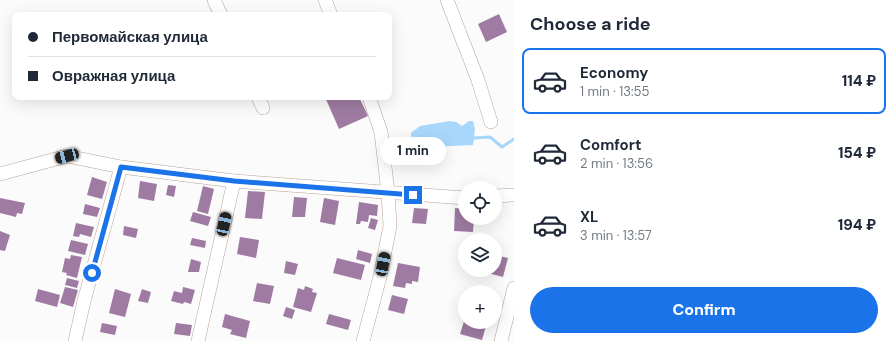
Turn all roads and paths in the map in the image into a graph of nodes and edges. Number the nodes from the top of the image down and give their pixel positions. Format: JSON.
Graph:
{"nodes":[{"id":1,"x":214,"y":0,"type":"edge"},
{"id":2,"x":325,"y":0,"type":"edge"},
{"id":3,"x":447,"y":0,"type":"edge"},
{"id":4,"x":220,"y":12,"type":"edge"},
{"id":5,"x":330,"y":12,"type":"edge"},
{"id":6,"x":370,"y":100,"type":"edge"},
{"id":7,"x":491,"y":122,"type":"dead end"},
{"id":8,"x":121,"y":167,"type":"junction"},
{"id":9,"x":0,"y":174,"type":"edge"},
{"id":10,"x":234,"y":181,"type":"junction"},
{"id":11,"x":388,"y":193,"type":"junction"},
{"id":12,"x":514,"y":195,"type":"edge"},
{"id":13,"x":502,"y":196,"type":"edge"},
{"id":14,"x":458,"y":198,"type":"edge"},
{"id":15,"x":514,"y":288,"type":"edge"},
{"id":16,"x":506,"y":336,"type":"edge"},
{"id":17,"x":75,"y":341,"type":"edge"},
{"id":18,"x":198,"y":341,"type":"edge"},
{"id":19,"x":363,"y":341,"type":"edge"}],
"edges":[{"from":1,"to":4,"type":"street"},
{"from":2,"to":5,"type":"street"},
{"from":3,"to":7,"type":"street"},
{"from":6,"to":11,"type":"street"},
{"from":8,"to":9,"type":"street"},
{"from":8,"to":10,"type":"street"},
{"from":8,"to":17,"type":"street"},
{"from":10,"to":11,"type":"street"},
{"from":10,"to":18,"type":"street"},
{"from":11,"to":14,"type":"street"},
{"from":11,"to":19,"type":"street"},
{"from":12,"to":13,"type":"street"},
{"from":15,"to":16,"type":"street"}]}
